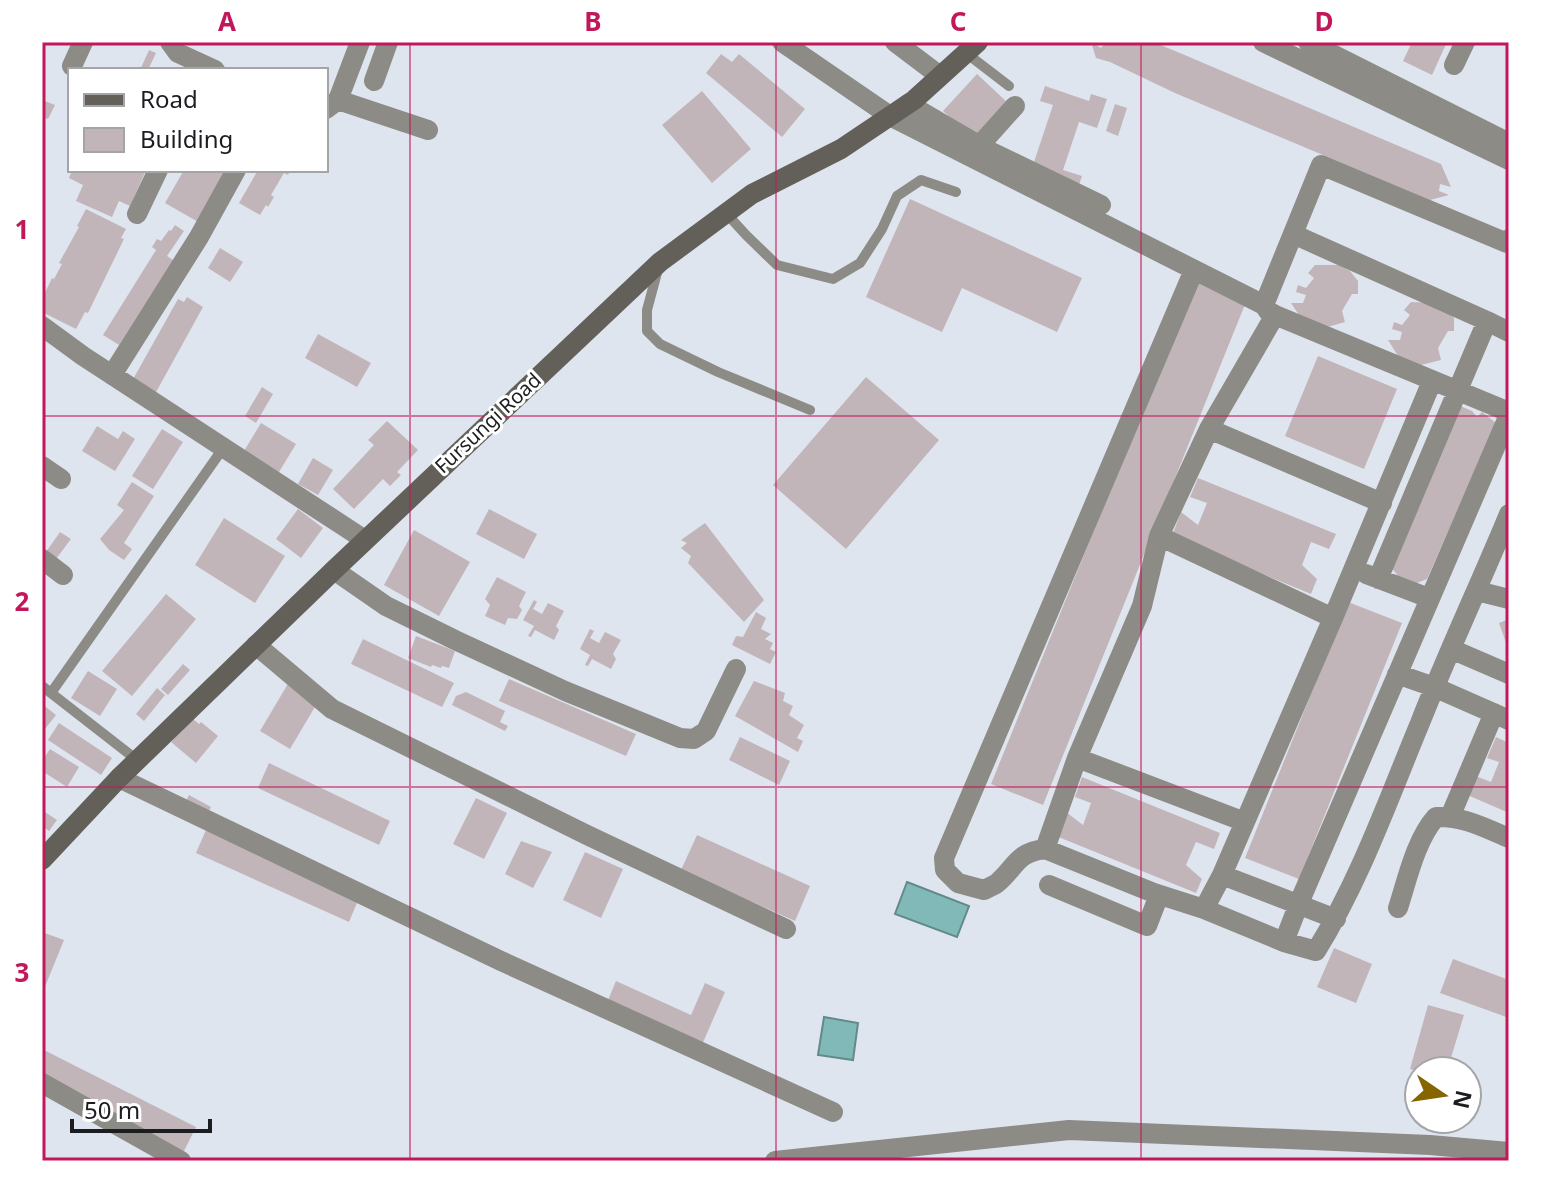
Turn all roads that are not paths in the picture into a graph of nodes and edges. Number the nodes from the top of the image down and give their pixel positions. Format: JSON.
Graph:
{"nodes":[{"id":1,"x":83,"y":42,"type":"edge"},
{"id":2,"x":170,"y":42,"type":"edge"},
{"id":3,"x":360,"y":42,"type":"edge"},
{"id":4,"x":388,"y":42,"type":"edge"},
{"id":5,"x":782,"y":42,"type":"edge"},
{"id":6,"x":895,"y":42,"type":"edge"},
{"id":7,"x":1263,"y":42,"type":"edge"},
{"id":8,"x":1308,"y":42,"type":"edge"},
{"id":9,"x":1465,"y":42,"type":"edge"},
{"id":10,"x":972,"y":47,"type":"edge"},
{"id":11,"x":1454,"y":65,"type":"dead end"},
{"id":12,"x":72,"y":66,"type":"dead end"},
{"id":13,"x":207,"y":68,"type":"edge"},
{"id":14,"x":940,"y":76,"type":"junction"},
{"id":15,"x":374,"y":81,"type":"dead end"},
{"id":16,"x":1012,"y":96,"type":"joint"},
{"id":17,"x":332,"y":104,"type":"edge"},
{"id":18,"x":908,"y":104,"type":"junction"},
{"id":19,"x":890,"y":116,"type":"junction"},
{"id":20,"x":428,"y":130,"type":"dead end"},
{"id":21,"x":1509,"y":143,"type":"edge"},
{"id":22,"x":979,"y":146,"type":"junction"},
{"id":23,"x":1509,"y":160,"type":"edge"},
{"id":24,"x":157,"y":172,"type":"edge"},
{"id":25,"x":235,"y":172,"type":"edge"},
{"id":26,"x":956,"y":192,"type":"dead end"},
{"id":27,"x":1101,"y":205,"type":"dead end"},
{"id":28,"x":726,"y":213,"type":"junction"},
{"id":29,"x":137,"y":214,"type":"dead end"},
{"id":30,"x":1293,"y":234,"type":"junction"},
{"id":31,"x":1509,"y":239,"type":"edge"},
{"id":32,"x":660,"y":262,"type":"junction"},
{"id":33,"x":1194,"y":270,"type":"junction"},
{"id":34,"x":1269,"y":310,"type":"junction"},
{"id":35,"x":1487,"y":321,"type":"junction"},
{"id":36,"x":42,"y":326,"type":"edge"},
{"id":37,"x":1509,"y":332,"type":"edge"},
{"id":38,"x":112,"y":375,"type":"junction"},
{"id":39,"x":1432,"y":381,"type":"junction"},
{"id":40,"x":1457,"y":391,"type":"junction"},
{"id":41,"x":810,"y":410,"type":"dead end"},
{"id":42,"x":1509,"y":414,"type":"edge"},
{"id":43,"x":1209,"y":429,"type":"junction"},
{"id":44,"x":224,"y":447,"type":"junction"},
{"id":45,"x":42,"y":466,"type":"edge"},
{"id":46,"x":61,"y":479,"type":"dead end"},
{"id":47,"x":1382,"y":503,"type":"junction"},
{"id":48,"x":1509,"y":514,"type":"edge"},
{"id":49,"x":1159,"y":536,"type":"junction"},
{"id":50,"x":365,"y":540,"type":"junction"},
{"id":51,"x":42,"y":559,"type":"edge"},
{"id":52,"x":1354,"y":568,"type":"junction"},
{"id":53,"x":334,"y":570,"type":"junction"},
{"id":54,"x":63,"y":575,"type":"dead end"},
{"id":55,"x":1378,"y":579,"type":"junction"},
{"id":56,"x":1477,"y":591,"type":"junction"},
{"id":57,"x":1429,"y":598,"type":"junction"},
{"id":58,"x":1509,"y":599,"type":"edge"},
{"id":59,"x":1333,"y":618,"type":"junction"},
{"id":60,"x":256,"y":645,"type":"junction"},
{"id":61,"x":1451,"y":649,"type":"junction"},
{"id":62,"x":736,"y":669,"type":"dead end"},
{"id":63,"x":1397,"y":674,"type":"junction"},
{"id":64,"x":1509,"y":674,"type":"edge"},
{"id":65,"x":1434,"y":687,"type":"junction"},
{"id":66,"x":46,"y":689,"type":"edge"},
{"id":67,"x":1501,"y":717,"type":"edge"},
{"id":68,"x":1077,"y":758,"type":"junction"},
{"id":69,"x":137,"y":760,"type":"junction"},
{"id":70,"x":119,"y":778,"type":"junction"},
{"id":71,"x":1450,"y":817,"type":"junction"},
{"id":72,"x":1245,"y":822,"type":"junction"},
{"id":73,"x":1509,"y":838,"type":"edge"},
{"id":74,"x":1045,"y":849,"type":"junction"},
{"id":75,"x":42,"y":860,"type":"edge"},
{"id":76,"x":1222,"y":875,"type":"junction"},
{"id":77,"x":1049,"y":885,"type":"dead end"},
{"id":78,"x":1159,"y":895,"type":"junction"},
{"id":79,"x":1299,"y":903,"type":"junction"},
{"id":80,"x":1398,"y":908,"type":"dead end"},
{"id":81,"x":1204,"y":909,"type":"junction"},
{"id":82,"x":1336,"y":919,"type":"junction"},
{"id":83,"x":786,"y":929,"type":"dead end"},
{"id":84,"x":1284,"y":942,"type":"junction"},
{"id":85,"x":42,"y":1083,"type":"edge"},
{"id":86,"x":833,"y":1112,"type":"dead end"},
{"id":87,"x":1509,"y":1152,"type":"edge"},
{"id":88,"x":181,"y":1161,"type":"edge"},
{"id":89,"x":775,"y":1161,"type":"edge"}],
"edges":[{"from":1,"to":12,"type":"street"},
{"from":2,"to":13,"type":"street"},
{"from":3,"to":17,"type":"street"},
{"from":4,"to":15,"type":"street"},
{"from":5,"to":19,"type":"street"},
{"from":6,"to":14,"type":"street"},
{"from":7,"to":23,"type":"street"},
{"from":8,"to":21,"type":"street"},
{"from":9,"to":11,"type":"street"},
{"from":10,"to":14,"type":"street","name":"Fursungi Road"},
{"from":10,"to":16,"type":"lane"},
{"from":14,"to":18,"type":"street","name":"Fursungi Road"},
{"from":16,"to":22,"type":"street"},
{"from":17,"to":20,"type":"street"},
{"from":18,"to":19,"type":"street","name":"Fursungi Road"},
{"from":18,"to":22,"type":"street"},
{"from":19,"to":28,"type":"street","name":"Fursungi Road"},
{"from":19,"to":33,"type":"street"},
{"from":22,"to":27,"type":"street"},
{"from":24,"to":29,"type":"street"},
{"from":25,"to":38,"type":"street"},
{"from":26,"to":28,"type":"lane"},
{"from":28,"to":32,"type":"street","name":"Fursungi Road"},
{"from":30,"to":31,"type":"street"},
{"from":30,"to":34,"type":"street"},
{"from":30,"to":35,"type":"street"},
{"from":32,"to":41,"type":"lane"},
{"from":32,"to":50,"type":"street","name":"Fursungi Road"},
{"from":33,"to":34,"type":"street"},
{"from":33,"to":74,"type":"street"},
{"from":34,"to":39,"type":"street"},
{"from":34,"to":43,"type":"street"},
{"from":35,"to":37,"type":"street"},
{"from":35,"to":40,"type":"street"},
{"from":36,"to":38,"type":"street"},
{"from":38,"to":44,"type":"street"},
{"from":39,"to":40,"type":"street"},
{"from":39,"to":47,"type":"street"},
{"from":40,"to":42,"type":"street"},
{"from":40,"to":55,"type":"street"},
{"from":42,"to":57,"type":"street"},
{"from":43,"to":47,"type":"street"},
{"from":43,"to":49,"type":"street"},
{"from":44,"to":50,"type":"street"},
{"from":44,"to":66,"type":"lane"},
{"from":45,"to":46,"type":"street"},
{"from":47,"to":52,"type":"street"},
{"from":48,"to":56,"type":"street"},
{"from":49,"to":59,"type":"street"},
{"from":49,"to":68,"type":"street"},
{"from":50,"to":53,"type":"street","name":"Fursungi Road"},
{"from":51,"to":54,"type":"street"},
{"from":52,"to":55,"type":"street"},
{"from":52,"to":59,"type":"street"},
{"from":53,"to":60,"type":"street","name":"Fursungi Road"},
{"from":53,"to":62,"type":"street"},
{"from":55,"to":57,"type":"street"},
{"from":56,"to":58,"type":"street"},
{"from":56,"to":61,"type":"street"},
{"from":57,"to":63,"type":"street"},
{"from":59,"to":72,"type":"street"},
{"from":60,"to":69,"type":"street","name":"Fursungi Road"},
{"from":60,"to":83,"type":"street"},
{"from":61,"to":64,"type":"street"},
{"from":61,"to":65,"type":"street"},
{"from":63,"to":65,"type":"street"},
{"from":63,"to":79,"type":"street"},
{"from":65,"to":67,"type":"street"},
{"from":65,"to":82,"type":"street"},
{"from":66,"to":69,"type":"lane"},
{"from":67,"to":71,"type":"street"},
{"from":68,"to":72,"type":"street"},
{"from":68,"to":74,"type":"street"},
{"from":69,"to":70,"type":"street","name":"Fursungi Road"},
{"from":70,"to":75,"type":"street","name":"Fursungi Road"},
{"from":70,"to":86,"type":"street"},
{"from":71,"to":73,"type":"street"},
{"from":71,"to":80,"type":"street"},
{"from":72,"to":76,"type":"street"},
{"from":74,"to":78,"type":"street"},
{"from":76,"to":79,"type":"street"},
{"from":76,"to":81,"type":"street"},
{"from":77,"to":78,"type":"street"},
{"from":78,"to":81,"type":"street"},
{"from":79,"to":82,"type":"street"},
{"from":79,"to":84,"type":"street"},
{"from":81,"to":84,"type":"street"},
{"from":82,"to":84,"type":"street"},
{"from":85,"to":88,"type":"street"},
{"from":87,"to":89,"type":"street"}]}
